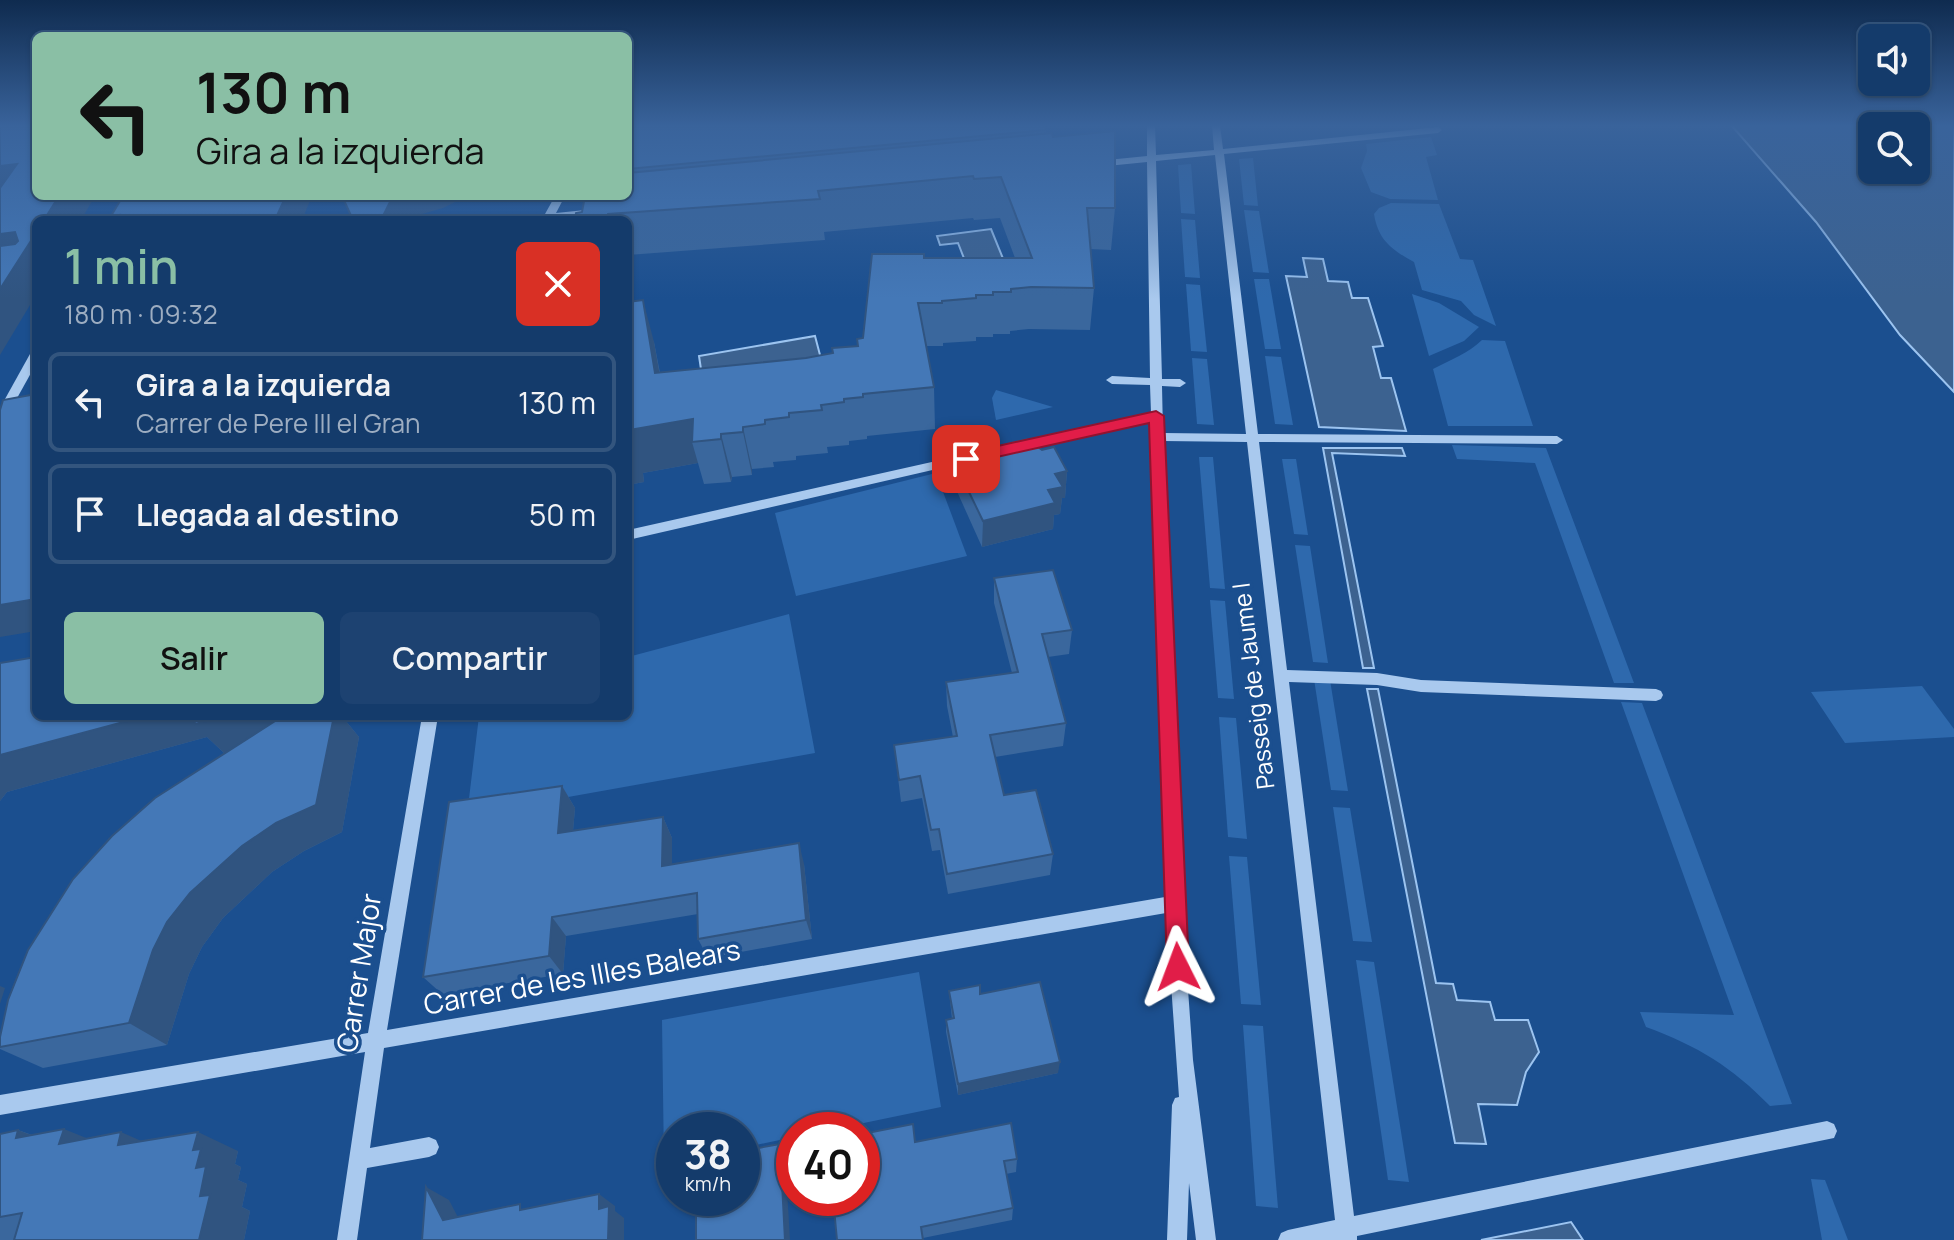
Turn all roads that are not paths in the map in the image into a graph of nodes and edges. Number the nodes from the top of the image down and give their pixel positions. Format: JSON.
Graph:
{"nodes":[{"id":1,"x":1150,"y":183,"type":"edge"},
{"id":2,"x":1221,"y":183,"type":"edge"},
{"id":3,"x":610,"y":211,"type":"edge"},
{"id":4,"x":566,"y":216,"type":"edge"},
{"id":5,"x":32,"y":361,"type":"edge"},
{"id":6,"x":1112,"y":380,"type":"dead end"},
{"id":7,"x":1156,"y":382,"type":"junction"},
{"id":8,"x":1180,"y":383,"type":"dead end"},
{"id":9,"x":1156,"y":416,"type":"junction"},
{"id":10,"x":0,"y":418,"type":"edge"},
{"id":11,"x":1157,"y":437,"type":"junction"},
{"id":12,"x":1251,"y":437,"type":"junction"},
{"id":13,"x":1557,"y":440,"type":"dead end"},
{"id":14,"x":997,"y":452,"type":"edge"},
{"id":15,"x":982,"y":455,"type":"edge"},
{"id":16,"x":632,"y":534,"type":"edge"},
{"id":17,"x":1279,"y":676,"type":"junction"},
{"id":18,"x":1656,"y":695,"type":"dead end"},
{"id":19,"x":429,"y":720,"type":"edge"},
{"id":20,"x":1174,"y":904,"type":"junction"},
{"id":21,"x":376,"y":1041,"type":"junction"},
{"id":22,"x":1184,"y":1060,"type":"junction"},
{"id":23,"x":0,"y":1105,"type":"edge"},
{"id":24,"x":1827,"y":1131,"type":"dead end"},
{"id":25,"x":429,"y":1147,"type":"dead end"},
{"id":26,"x":358,"y":1160,"type":"junction"},
{"id":27,"x":1346,"y":1235,"type":"edge"},
{"id":28,"x":347,"y":1240,"type":"edge"},
{"id":29,"x":1177,"y":1240,"type":"edge"},
{"id":30,"x":1206,"y":1240,"type":"edge"},
{"id":31,"x":1288,"y":1240,"type":"edge"}],
"edges":[{"from":1,"to":7,"type":"street"},
{"from":2,"to":12,"type":"street","name":"Passeig de Jaume I"},
{"from":3,"to":4,"type":"street"},
{"from":5,"to":10,"type":"street"},
{"from":6,"to":7,"type":"street"},
{"from":7,"to":8,"type":"street"},
{"from":7,"to":9,"type":"street"},
{"from":9,"to":11,"type":"street"},
{"from":9,"to":14,"type":"street"},
{"from":11,"to":12,"type":"street"},
{"from":11,"to":20,"type":"street"},
{"from":12,"to":13,"type":"street"},
{"from":12,"to":17,"type":"street","name":"Passeig de Jaume I"},
{"from":15,"to":16,"type":"street"},
{"from":17,"to":18,"type":"street"},
{"from":17,"to":27,"type":"street","name":"Passeig de Jaume I"},
{"from":19,"to":21,"type":"street","name":"Carrer Major"},
{"from":20,"to":21,"type":"street","name":"Carrer de les Illes Balears"},
{"from":20,"to":22,"type":"street"},
{"from":21,"to":23,"type":"street","name":"Carrer de les Illes Balears"},
{"from":21,"to":26,"type":"street","name":"Carrer Major"},
{"from":22,"to":29,"type":"street"},
{"from":22,"to":30,"type":"street"},
{"from":24,"to":27,"type":"street"},
{"from":25,"to":26,"type":"street"},
{"from":26,"to":28,"type":"street","name":"Carrer Major"},
{"from":27,"to":31,"type":"street"}]}
